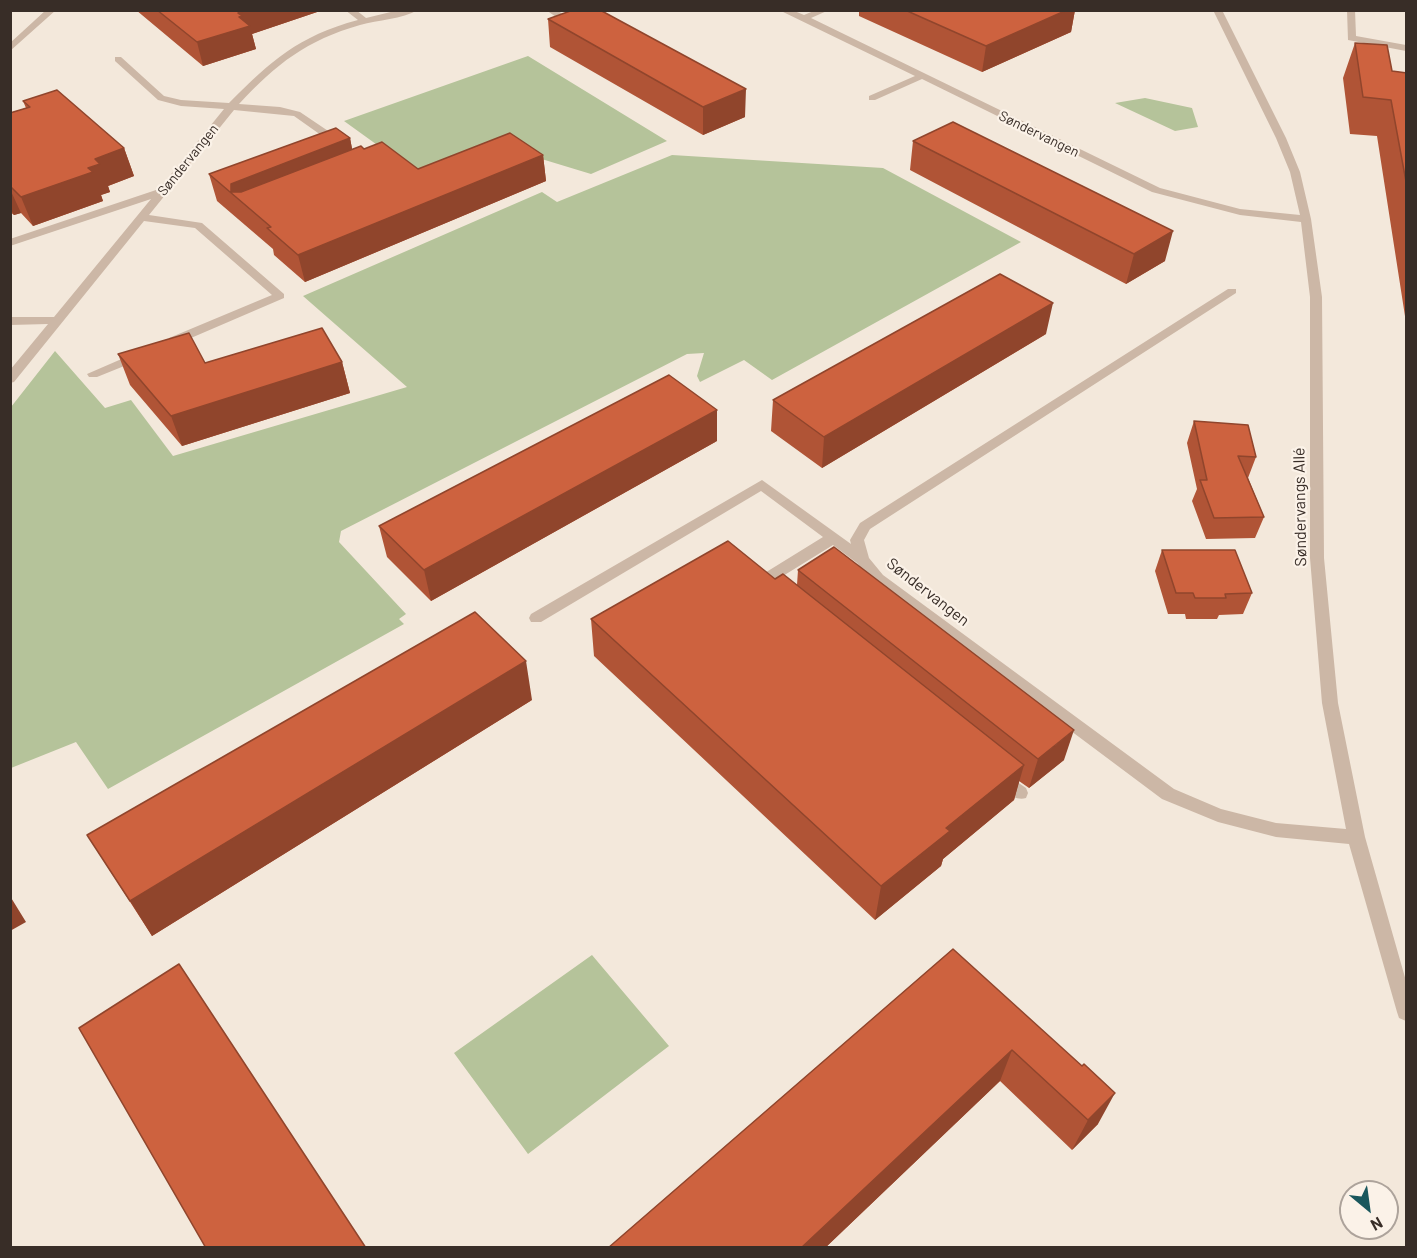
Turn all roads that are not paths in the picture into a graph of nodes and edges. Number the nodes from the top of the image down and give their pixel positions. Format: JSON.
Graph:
{"nodes":[{"id":1,"x":52,"y":10,"type":"edge"},
{"id":2,"x":349,"y":10,"type":"edge"},
{"id":3,"x":414,"y":10,"type":"edge"},
{"id":4,"x":550,"y":10,"type":"edge"},
{"id":5,"x":783,"y":10,"type":"edge"},
{"id":6,"x":825,"y":10,"type":"edge"},
{"id":7,"x":1217,"y":10,"type":"edge"},
{"id":8,"x":1351,"y":10,"type":"edge"},
{"id":9,"x":804,"y":18,"type":"junction"},
{"id":10,"x":365,"y":21,"type":"junction"},
{"id":11,"x":577,"y":28,"type":"edge"},
{"id":12,"x":13,"y":44,"type":"edge"},
{"id":13,"x":1407,"y":48,"type":"edge"},
{"id":14,"x":118,"y":59,"type":"dead end"},
{"id":15,"x":920,"y":77,"type":"junction"},
{"id":16,"x":872,"y":98,"type":"dead end"},
{"id":17,"x":230,"y":108,"type":"junction"},
{"id":18,"x":352,"y":152,"type":"edge"},
{"id":19,"x":163,"y":191,"type":"junction"},
{"id":20,"x":142,"y":217,"type":"junction"},
{"id":21,"x":1306,"y":219,"type":"junction"},
{"id":22,"x":10,"y":243,"type":"edge"},
{"id":23,"x":1232,"y":291,"type":"dead end"},
{"id":24,"x":59,"y":320,"type":"junction"},
{"id":25,"x":10,"y":321,"type":"edge"},
{"id":26,"x":93,"y":374,"type":"dead end"},
{"id":27,"x":10,"y":379,"type":"edge"},
{"id":28,"x":833,"y":538,"type":"junction"},
{"id":29,"x":862,"y":559,"type":"junction"},
{"id":30,"x":778,"y":598,"type":"edge"},
{"id":31,"x":536,"y":618,"type":"dead end"},
{"id":32,"x":992,"y":771,"type":"edge"},
{"id":33,"x":1020,"y":793,"type":"edge"},
{"id":34,"x":1356,"y":837,"type":"junction"},
{"id":35,"x":1407,"y":1012,"type":"edge"}],
"edges":[{"from":1,"to":12,"type":"street"},
{"from":2,"to":10,"type":"street"},
{"from":3,"to":10,"type":"street","name":"Søndervangen"},
{"from":4,"to":11,"type":"street"},
{"from":5,"to":9,"type":"street","name":"Søndervangen"},
{"from":6,"to":9,"type":"street"},
{"from":7,"to":21,"type":"street","name":"Søndervangs Allé"},
{"from":8,"to":13,"type":"street"},
{"from":9,"to":15,"type":"street","name":"Søndervangen"},
{"from":10,"to":17,"type":"street","name":"Søndervangen"},
{"from":14,"to":17,"type":"street"},
{"from":15,"to":16,"type":"street"},
{"from":15,"to":21,"type":"street","name":"Søndervangen"},
{"from":17,"to":18,"type":"street"},
{"from":17,"to":19,"type":"street","name":"Søndervangen"},
{"from":19,"to":20,"type":"street","name":"Søndervangen"},
{"from":19,"to":22,"type":"street"},
{"from":20,"to":24,"type":"street","name":"Søndervangen"},
{"from":20,"to":26,"type":"street"},
{"from":21,"to":34,"type":"street","name":"Søndervangs Allé"},
{"from":23,"to":29,"type":"street","name":"Søndervangen"},
{"from":24,"to":25,"type":"street"},
{"from":24,"to":27,"type":"street","name":"Søndervangen"},
{"from":28,"to":29,"type":"street"},
{"from":28,"to":30,"type":"street"},
{"from":28,"to":31,"type":"street"},
{"from":29,"to":34,"type":"street","name":"Søndervangen"},
{"from":32,"to":33,"type":"street"},
{"from":34,"to":35,"type":"street","name":"Søndervangs Allé"}]}
